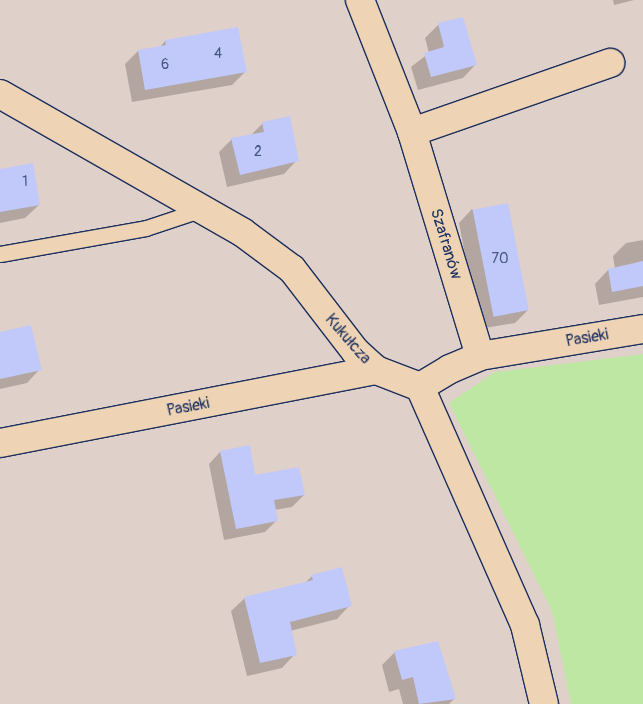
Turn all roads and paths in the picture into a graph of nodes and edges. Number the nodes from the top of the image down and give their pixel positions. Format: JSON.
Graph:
{"nodes":[{"id":1,"x":360,"y":0,"type":"edge"},
{"id":2,"x":610,"y":62,"type":"dead end"},
{"id":3,"x":0,"y":94,"type":"edge"},
{"id":4,"x":412,"y":132,"type":"junction"},
{"id":5,"x":200,"y":210,"type":"junction"},
{"id":6,"x":0,"y":254,"type":"edge"},
{"id":7,"x":643,"y":329,"type":"edge"},
{"id":8,"x":480,"y":356,"type":"junction"},
{"id":9,"x":376,"y":370,"type":"junction"},
{"id":10,"x":420,"y":387,"type":"junction"},
{"id":11,"x":0,"y":443,"type":"edge"},
{"id":12,"x":544,"y":704,"type":"edge"}],
"edges":[{"from":1,"to":4,"type":"street","name":"Szafranów"},
{"from":2,"to":4,"type":"street"},
{"from":3,"to":5,"type":"street","name":"Kukułcza"},
{"from":4,"to":8,"type":"street","name":"Szafranów"},
{"from":5,"to":6,"type":"lane"},
{"from":5,"to":9,"type":"street","name":"Kukułcza"},
{"from":7,"to":8,"type":"street","name":"Pasieki"},
{"from":8,"to":10,"type":"street","name":"Pasieki"},
{"from":9,"to":10,"type":"street","name":"Kukułcza"},
{"from":9,"to":11,"type":"street","name":"Pasieki"},
{"from":10,"to":12,"type":"street"}]}
